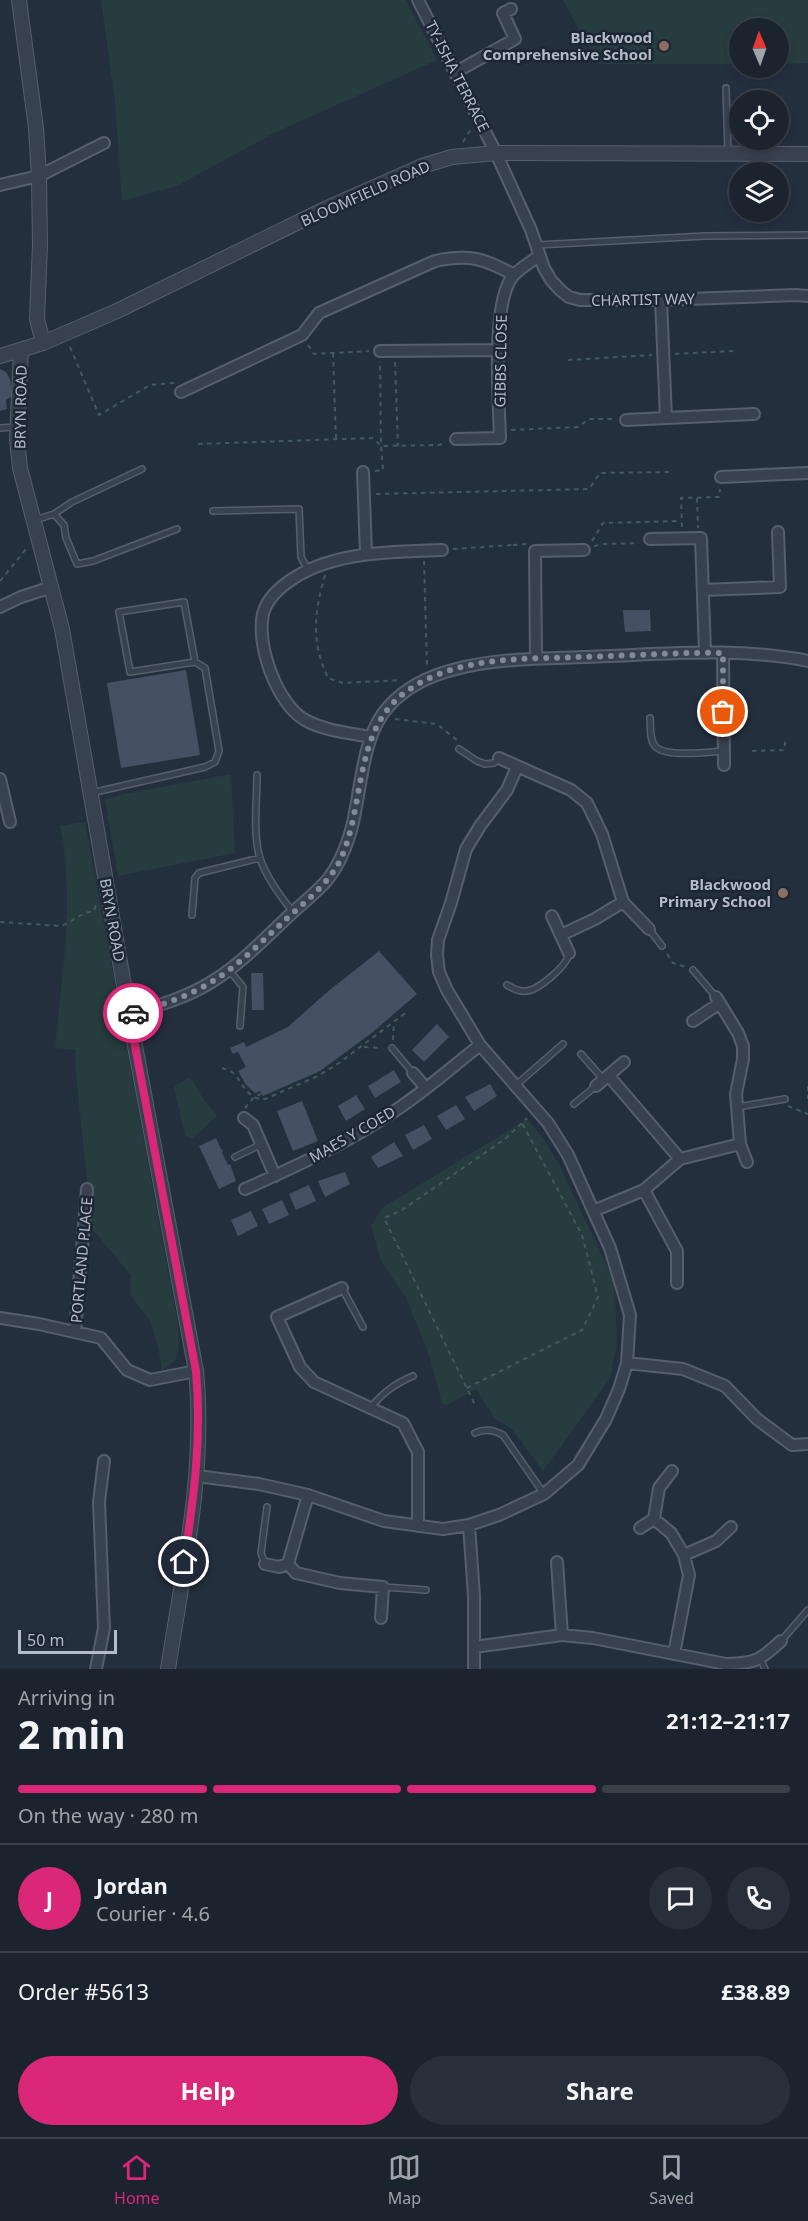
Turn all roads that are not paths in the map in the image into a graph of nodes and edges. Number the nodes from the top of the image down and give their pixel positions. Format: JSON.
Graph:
{"nodes":[{"id":1,"x":19,"y":0,"type":"edge"},
{"id":2,"x":418,"y":0,"type":"edge"},
{"id":3,"x":511,"y":9,"type":"dead end"},
{"id":4,"x":456,"y":72,"type":"junction"},
{"id":5,"x":726,"y":88,"type":"dead end"},
{"id":6,"x":104,"y":143,"type":"dead end"},
{"id":7,"x":496,"y":153,"type":"junction"},
{"id":8,"x":728,"y":154,"type":"junction"},
{"id":9,"x":808,"y":154,"type":"edge"},
{"id":10,"x":39,"y":176,"type":"junction"},
{"id":11,"x":0,"y":185,"type":"edge"},
{"id":12,"x":808,"y":235,"type":"edge"},
{"id":13,"x":537,"y":251,"type":"junction"},
{"id":14,"x":514,"y":275,"type":"junction"},
{"id":15,"x":808,"y":296,"type":"edge"},
{"id":16,"x":661,"y":300,"type":"junction"},
{"id":17,"x":43,"y":343,"type":"junction"},
{"id":18,"x":21,"y":350,"type":"junction"},
{"id":19,"x":499,"y":350,"type":"junction"},
{"id":20,"x":380,"y":351,"type":"road end"},
{"id":21,"x":0,"y":356,"type":"edge"},
{"id":22,"x":181,"y":392,"type":"road end"},
{"id":23,"x":754,"y":414,"type":"dead end"},
{"id":24,"x":666,"y":418,"type":"junction"},
{"id":25,"x":626,"y":420,"type":"road end"},
{"id":26,"x":17,"y":427,"type":"junction"},
{"id":27,"x":0,"y":428,"type":"edge"},
{"id":28,"x":456,"y":439,"type":"road end"},
{"id":29,"x":142,"y":469,"type":"dead end"},
{"id":30,"x":363,"y":472,"type":"road end"},
{"id":31,"x":808,"y":473,"type":"edge"},
{"id":32,"x":721,"y":477,"type":"road end"},
{"id":33,"x":213,"y":511,"type":"dead end"},
{"id":34,"x":54,"y":514,"type":"junction"},
{"id":35,"x":34,"y":520,"type":"junction"},
{"id":36,"x":177,"y":529,"type":"dead end"},
{"id":37,"x":778,"y":532,"type":"dead end"},
{"id":38,"x":650,"y":539,"type":"road end"},
{"id":39,"x":442,"y":550,"type":"road end"},
{"id":40,"x":584,"y":550,"type":"road end"},
{"id":41,"x":366,"y":553,"type":"junction"},
{"id":42,"x":308,"y":570,"type":"junction"},
{"id":43,"x":52,"y":587,"type":"junction"},
{"id":44,"x":703,"y":591,"type":"junction"},
{"id":45,"x":0,"y":607,"type":"edge"},
{"id":46,"x":705,"y":653,"type":"junction"},
{"id":47,"x":723,"y":653,"type":"junction"},
{"id":48,"x":536,"y":658,"type":"junction"},
{"id":49,"x":808,"y":661,"type":"edge"},
{"id":50,"x":195,"y":662,"type":"junction"},
{"id":51,"x":650,"y":718,"type":"dead end"},
{"id":52,"x":372,"y":737,"type":"junction"},
{"id":53,"x":461,"y":751,"type":"road end"},
{"id":54,"x":724,"y":751,"type":"junction"},
{"id":55,"x":499,"y":758,"type":"joint"},
{"id":56,"x":724,"y":765,"type":"dead end"},
{"id":57,"x":517,"y":767,"type":"junction"},
{"id":58,"x":257,"y":775,"type":"dead end"},
{"id":59,"x":0,"y":779,"type":"edge"},
{"id":60,"x":91,"y":793,"type":"junction"},
{"id":61,"x":10,"y":822,"type":"dead end"},
{"id":62,"x":260,"y":858,"type":"junction"},
{"id":63,"x":623,"y":902,"type":"junction"},
{"id":64,"x":293,"y":912,"type":"junction"},
{"id":65,"x":192,"y":915,"type":"dead end"},
{"id":66,"x":552,"y":916,"type":"dead end"},
{"id":67,"x":649,"y":929,"type":"joint"},
{"id":68,"x":561,"y":935,"type":"junction"},
{"id":69,"x":662,"y":946,"type":"road end"},
{"id":70,"x":568,"y":953,"type":"joint"},
{"id":71,"x":229,"y":970,"type":"junction"},
{"id":72,"x":693,"y":970,"type":"road end"},
{"id":73,"x":507,"y":985,"type":"dead end"},
{"id":74,"x":718,"y":1000,"type":"junction"},
{"id":75,"x":129,"y":1014,"type":"junction"},
{"id":76,"x":693,"y":1021,"type":"dead end"},
{"id":77,"x":240,"y":1026,"type":"dead end"},
{"id":78,"x":563,"y":1044,"type":"dead end"},
{"id":79,"x":480,"y":1045,"type":"junction"},
{"id":80,"x":392,"y":1048,"type":"road end"},
{"id":81,"x":581,"y":1054,"type":"dead end"},
{"id":82,"x":624,"y":1062,"type":"dead end"},
{"id":83,"x":413,"y":1073,"type":"joint"},
{"id":84,"x":603,"y":1080,"type":"junction"},
{"id":85,"x":514,"y":1086,"type":"junction"},
{"id":86,"x":426,"y":1088,"type":"junction"},
{"id":87,"x":785,"y":1099,"type":"dead end"},
{"id":88,"x":574,"y":1104,"type":"dead end"},
{"id":89,"x":737,"y":1107,"type":"junction"},
{"id":90,"x":242,"y":1116,"type":"road end"},
{"id":91,"x":262,"y":1144,"type":"junction"},
{"id":92,"x":740,"y":1144,"type":"junction"},
{"id":93,"x":235,"y":1157,"type":"dead end"},
{"id":94,"x":680,"y":1159,"type":"junction"},
{"id":95,"x":747,"y":1162,"type":"dead end"},
{"id":96,"x":275,"y":1176,"type":"junction"},
{"id":97,"x":87,"y":1189,"type":"dead end"},
{"id":98,"x":245,"y":1189,"type":"dead end"},
{"id":99,"x":644,"y":1190,"type":"junction"},
{"id":100,"x":593,"y":1211,"type":"junction"},
{"id":101,"x":677,"y":1283,"type":"dead end"},
{"id":102,"x":342,"y":1288,"type":"joint"},
{"id":103,"x":0,"y":1318,"type":"edge"},
{"id":104,"x":363,"y":1327,"type":"dead end"},
{"id":105,"x":75,"y":1332,"type":"junction"},
{"id":106,"x":627,"y":1363,"type":"junction"},
{"id":107,"x":196,"y":1371,"type":"junction"},
{"id":108,"x":413,"y":1376,"type":"dead end"},
{"id":109,"x":370,"y":1408,"type":"junction"},
{"id":110,"x":475,"y":1433,"type":"dead end"},
{"id":111,"x":808,"y":1444,"type":"edge"},
{"id":112,"x":104,"y":1461,"type":"dead end"},
{"id":113,"x":672,"y":1471,"type":"dead end"},
{"id":114,"x":197,"y":1476,"type":"junction"},
{"id":115,"x":544,"y":1494,"type":"junction"},
{"id":116,"x":308,"y":1495,"type":"junction"},
{"id":117,"x":267,"y":1507,"type":"dead end"},
{"id":118,"x":654,"y":1519,"type":"junction"},
{"id":119,"x":468,"y":1525,"type":"junction"},
{"id":120,"x":418,"y":1526,"type":"junction"},
{"id":121,"x":731,"y":1527,"type":"dead end"},
{"id":122,"x":640,"y":1528,"type":"dead end"},
{"id":123,"x":684,"y":1555,"type":"junction"},
{"id":124,"x":557,"y":1562,"type":"dead end"},
{"id":125,"x":265,"y":1564,"type":"joint"},
{"id":126,"x":288,"y":1564,"type":"junction"},
{"id":127,"x":383,"y":1587,"type":"junction"},
{"id":128,"x":426,"y":1590,"type":"dead end"},
{"id":129,"x":808,"y":1610,"type":"edge"},
{"id":130,"x":381,"y":1618,"type":"dead end"},
{"id":131,"x":562,"y":1635,"type":"junction"},
{"id":132,"x":781,"y":1641,"type":"joint"},
{"id":133,"x":474,"y":1647,"type":"junction"},
{"id":134,"x":674,"y":1654,"type":"junction"},
{"id":135,"x":763,"y":1664,"type":"edge"},
{"id":136,"x":96,"y":1669,"type":"edge"},
{"id":137,"x":168,"y":1669,"type":"edge"},
{"id":138,"x":474,"y":1669,"type":"edge"}],
"edges":[{"from":1,"to":10,"type":"street"},
{"from":2,"to":4,"type":"street","name":"TY-ISHA TERRACE"},
{"from":3,"to":4,"type":"street"},
{"from":4,"to":7,"type":"street","name":"TY-ISHA TERRACE"},
{"from":5,"to":8,"type":"lane"},
{"from":6,"to":10,"type":"street"},
{"from":7,"to":8,"type":"street","name":"BLOOMFIELD ROAD"},
{"from":7,"to":13,"type":"street","name":"CHARTIST WAY"},
{"from":7,"to":17,"type":"street","name":"BLOOMFIELD ROAD"},
{"from":8,"to":9,"type":"street","name":"BLOOMFIELD ROAD"},
{"from":10,"to":11,"type":"street"},
{"from":10,"to":17,"type":"street"},
{"from":12,"to":13,"type":"lane"},
{"from":13,"to":14,"type":"street","name":"GIBBS CLOSE"},
{"from":13,"to":16,"type":"street","name":"CHARTIST WAY"},
{"from":14,"to":19,"type":"street","name":"GIBBS CLOSE"},
{"from":14,"to":22,"type":"street"},
{"from":15,"to":16,"type":"street","name":"CHARTIST WAY"},
{"from":16,"to":24,"type":"street"},
{"from":17,"to":18,"type":"street","name":"BLOOMFIELD ROAD"},
{"from":18,"to":21,"type":"street","name":"BLOOMFIELD ROAD"},
{"from":18,"to":26,"type":"street","name":"BRYN ROAD"},
{"from":19,"to":20,"type":"street"},
{"from":19,"to":28,"type":"street","name":"GIBBS CLOSE"},
{"from":23,"to":24,"type":"street"},
{"from":24,"to":25,"type":"street"},
{"from":26,"to":27,"type":"lane"},
{"from":26,"to":35,"type":"street","name":"BRYN ROAD"},
{"from":29,"to":34,"type":"lane"},
{"from":30,"to":41,"type":"street"},
{"from":31,"to":32,"type":"street"},
{"from":33,"to":42,"type":"lane"},
{"from":34,"to":35,"type":"lane"},
{"from":34,"to":36,"type":"lane"},
{"from":35,"to":43,"type":"street","name":"BRYN ROAD"},
{"from":37,"to":44,"type":"street"},
{"from":38,"to":44,"type":"street"},
{"from":39,"to":41,"type":"street"},
{"from":40,"to":48,"type":"street"},
{"from":41,"to":42,"type":"street"},
{"from":42,"to":52,"type":"street"},
{"from":43,"to":45,"type":"street"},
{"from":43,"to":60,"type":"street","name":"BRYN ROAD"},
{"from":44,"to":46,"type":"street"},
{"from":46,"to":47,"type":"street"},
{"from":46,"to":48,"type":"street"},
{"from":47,"to":49,"type":"street"},
{"from":47,"to":54,"type":"street"},
{"from":48,"to":52,"type":"street"},
{"from":50,"to":50,"type":"lane"},
{"from":50,"to":60,"type":"lane"},
{"from":51,"to":54,"type":"lane"},
{"from":52,"to":64,"type":"street"},
{"from":53,"to":55,"type":"lane"},
{"from":54,"to":56,"type":"street"},
{"from":55,"to":57,"type":"street"},
{"from":57,"to":63,"type":"street"},
{"from":57,"to":79,"type":"street"},
{"from":58,"to":62,"type":"lane"},
{"from":59,"to":61,"type":"street"},
{"from":60,"to":75,"type":"street","name":"BRYN ROAD"},
{"from":62,"to":64,"type":"lane"},
{"from":62,"to":65,"type":"lane"},
{"from":63,"to":67,"type":"street"},
{"from":63,"to":68,"type":"street"},
{"from":64,"to":71,"type":"street"},
{"from":66,"to":68,"type":"street"},
{"from":67,"to":69,"type":"lane"},
{"from":68,"to":70,"type":"street"},
{"from":70,"to":73,"type":"lane"},
{"from":71,"to":75,"type":"street"},
{"from":71,"to":77,"type":"lane"},
{"from":72,"to":74,"type":"lane"},
{"from":74,"to":76,"type":"street"},
{"from":74,"to":89,"type":"street"},
{"from":75,"to":107,"type":"street","name":"BRYN ROAD"},
{"from":78,"to":85,"type":"lane"},
{"from":79,"to":85,"type":"street"},
{"from":79,"to":86,"type":"street","name":"MAES Y COED"},
{"from":80,"to":83,"type":"lane"},
{"from":81,"to":84,"type":"lane"},
{"from":82,"to":84,"type":"street"},
{"from":83,"to":86,"type":"street"},
{"from":84,"to":88,"type":"lane"},
{"from":84,"to":94,"type":"street"},
{"from":85,"to":100,"type":"street"},
{"from":86,"to":96,"type":"street","name":"MAES Y COED"},
{"from":87,"to":89,"type":"lane"},
{"from":89,"to":92,"type":"street"},
{"from":90,"to":91,"type":"street"},
{"from":91,"to":93,"type":"lane"},
{"from":91,"to":96,"type":"street"},
{"from":92,"to":94,"type":"street"},
{"from":92,"to":95,"type":"street"},
{"from":94,"to":99,"type":"street"},
{"from":96,"to":98,"type":"street","name":"MAES Y COED"},
{"from":97,"to":105,"type":"street","name":"PORTLAND PLACE"},
{"from":99,"to":100,"type":"street"},
{"from":99,"to":101,"type":"street"},
{"from":100,"to":106,"type":"street"},
{"from":102,"to":104,"type":"lane"},
{"from":102,"to":109,"type":"street"},
{"from":103,"to":105,"type":"street"},
{"from":105,"to":107,"type":"street"},
{"from":106,"to":111,"type":"street"},
{"from":106,"to":115,"type":"street"},
{"from":107,"to":114,"type":"street","name":"BRYN ROAD"},
{"from":108,"to":109,"type":"lane"},
{"from":109,"to":120,"type":"street"},
{"from":110,"to":115,"type":"lane"},
{"from":112,"to":136,"type":"street"},
{"from":113,"to":118,"type":"street"},
{"from":114,"to":116,"type":"street"},
{"from":114,"to":137,"type":"street","name":"BRYN ROAD"},
{"from":115,"to":119,"type":"street"},
{"from":116,"to":120,"type":"street"},
{"from":116,"to":126,"type":"street"},
{"from":117,"to":125,"type":"lane"},
{"from":118,"to":122,"type":"street"},
{"from":118,"to":123,"type":"street"},
{"from":119,"to":120,"type":"street"},
{"from":119,"to":133,"type":"street"},
{"from":121,"to":123,"type":"street"},
{"from":123,"to":134,"type":"street"},
{"from":124,"to":131,"type":"street"},
{"from":125,"to":126,"type":"street"},
{"from":126,"to":127,"type":"street"},
{"from":127,"to":128,"type":"lane"},
{"from":127,"to":130,"type":"street"},
{"from":129,"to":132,"type":"lane"},
{"from":131,"to":133,"type":"street"},
{"from":131,"to":134,"type":"street"},
{"from":132,"to":135,"type":"street"},
{"from":133,"to":138,"type":"street"},
{"from":134,"to":135,"type":"street"}]}
